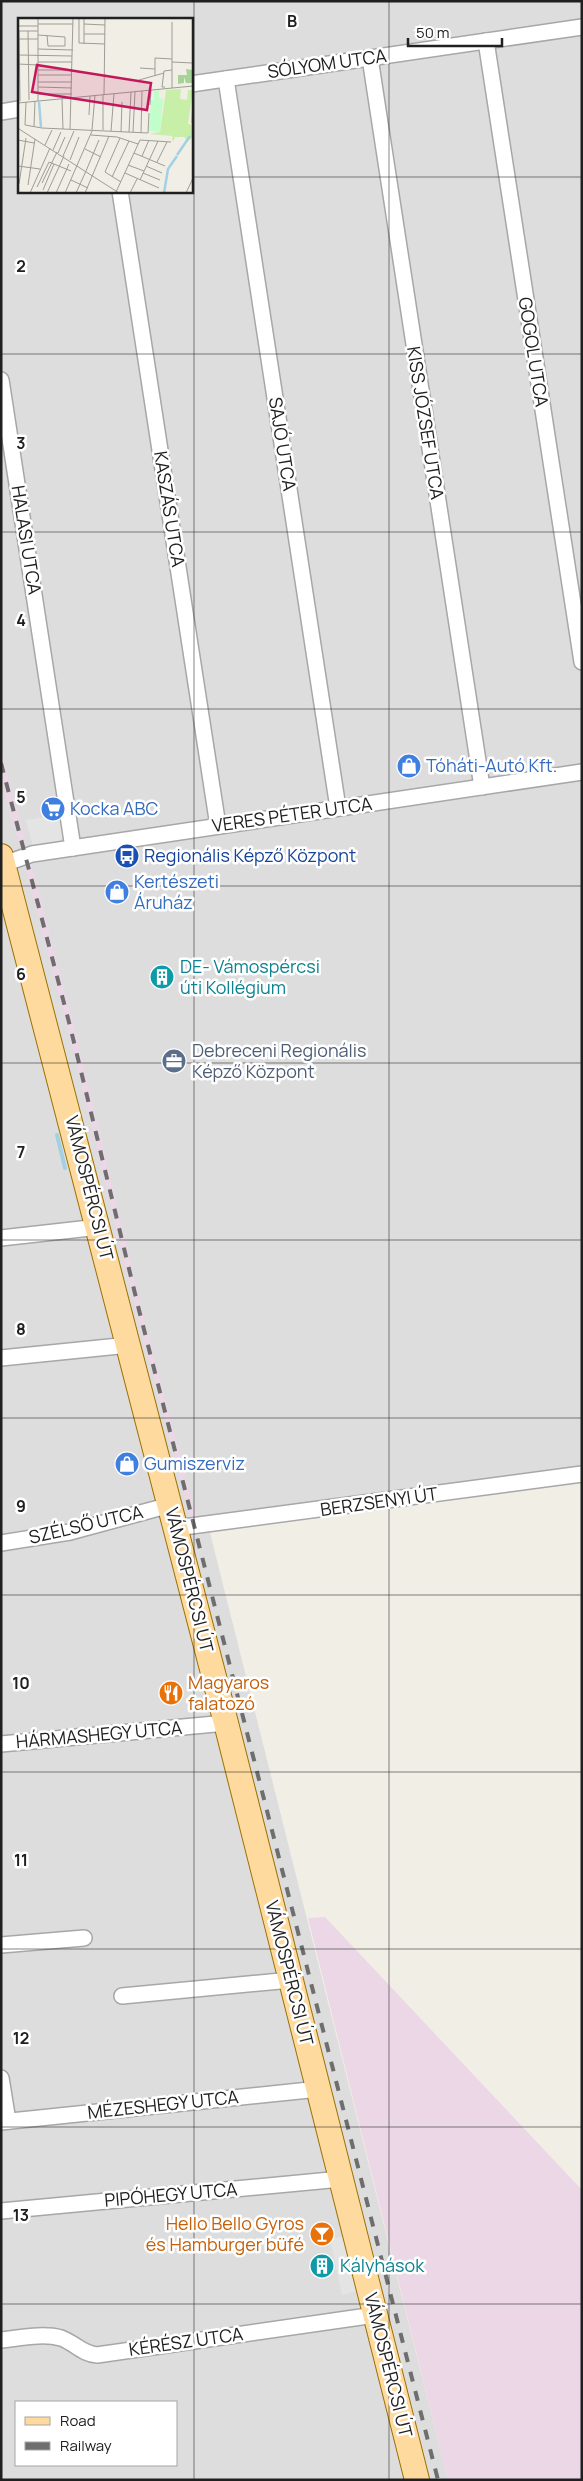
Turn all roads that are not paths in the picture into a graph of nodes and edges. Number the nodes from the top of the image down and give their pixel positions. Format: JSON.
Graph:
{"nodes":[{"id":1,"x":582,"y":26,"type":"edge"},
{"id":2,"x":486,"y":41,"type":"junction"},
{"id":3,"x":370,"y":58,"type":"junction"},
{"id":4,"x":226,"y":79,"type":"junction"},
{"id":5,"x":192,"y":84,"type":"edge"},
{"id":6,"x":18,"y":109,"type":"edge"},
{"id":7,"x":1,"y":112,"type":"edge"},
{"id":8,"x":120,"y":192,"type":"edge"},
{"id":9,"x":1,"y":380,"type":"edge"},
{"id":10,"x":582,"y":662,"type":"edge"},
{"id":11,"x":582,"y":772,"type":"edge"},
{"id":12,"x":482,"y":787,"type":"junction"},
{"id":13,"x":338,"y":808,"type":"junction"},
{"id":14,"x":218,"y":826,"type":"junction"},
{"id":15,"x":73,"y":848,"type":"junction"},
{"id":16,"x":2,"y":862,"type":"edge"},
{"id":17,"x":99,"y":1227,"type":"junction"},
{"id":18,"x":1,"y":1238,"type":"edge"},
{"id":19,"x":129,"y":1345,"type":"junction"},
{"id":20,"x":1,"y":1358,"type":"edge"},
{"id":21,"x":582,"y":1474,"type":"edge"},
{"id":22,"x":170,"y":1505,"type":"junction"},
{"id":23,"x":176,"y":1528,"type":"junction"},
{"id":24,"x":1,"y":1543,"type":"edge"},
{"id":25,"x":226,"y":1723,"type":"junction"},
{"id":26,"x":1,"y":1744,"type":"edge"},
{"id":27,"x":84,"y":1938,"type":"dead end"},
{"id":28,"x":1,"y":1945,"type":"edge"},
{"id":29,"x":291,"y":1980,"type":"junction"},
{"id":30,"x":122,"y":1996,"type":"dead end"},
{"id":31,"x":1,"y":2078,"type":"edge"},
{"id":32,"x":319,"y":2088,"type":"junction"},
{"id":33,"x":5,"y":2121,"type":"edge"},
{"id":34,"x":341,"y":2179,"type":"junction"},
{"id":35,"x":1,"y":2211,"type":"edge"},
{"id":36,"x":375,"y":2315,"type":"junction"},
{"id":37,"x":1,"y":2340,"type":"edge"},
{"id":38,"x":417,"y":2480,"type":"edge"}],
"edges":[{"from":1,"to":2,"type":"street","name":"SÓLYOM UTCA"},
{"from":2,"to":3,"type":"street","name":"SÓLYOM UTCA"},
{"from":2,"to":10,"type":"street","name":"GOGOL UTCA"},
{"from":3,"to":4,"type":"street","name":"SÓLYOM UTCA"},
{"from":3,"to":12,"type":"street","name":"KISS JÓZSEF UTCA"},
{"from":4,"to":5,"type":"street","name":"SÓLYOM UTCA"},
{"from":4,"to":13,"type":"street","name":"SAJÓ UTCA"},
{"from":6,"to":7,"type":"street"},
{"from":8,"to":14,"type":"street","name":"KASZÁS UTCA"},
{"from":9,"to":15,"type":"street","name":"HALASI UTCA"},
{"from":11,"to":12,"type":"street","name":"VERES PÉTER UTCA"},
{"from":12,"to":13,"type":"street","name":"VERES PÉTER UTCA"},
{"from":13,"to":14,"type":"street","name":"VERES PÉTER UTCA"},
{"from":14,"to":15,"type":"street","name":"VERES PÉTER UTCA"},
{"from":15,"to":16,"type":"street","name":"VERES PÉTER UTCA"},
{"from":16,"to":17,"type":"main road","name":"VÁMOSPÉRCSI ÚT"},
{"from":17,"to":18,"type":"street"},
{"from":17,"to":19,"type":"main road","name":"VÁMOSPÉRCSI ÚT"},
{"from":19,"to":20,"type":"street"},
{"from":19,"to":22,"type":"main road","name":"VÁMOSPÉRCSI ÚT"},
{"from":21,"to":23,"type":"street","name":"BERZSENYI ÚT"},
{"from":22,"to":23,"type":"main road","name":"VÁMOSPÉRCSI ÚT"},
{"from":22,"to":24,"type":"street","name":"SZÉLSŐ UTCA"},
{"from":23,"to":25,"type":"main road","name":"VÁMOSPÉRCSI ÚT"},
{"from":25,"to":26,"type":"street","name":"HÁRMASHEGY UTCA"},
{"from":25,"to":29,"type":"main road","name":"VÁMOSPÉRCSI ÚT"},
{"from":27,"to":28,"type":"street"},
{"from":29,"to":30,"type":"street"},
{"from":29,"to":32,"type":"main road","name":"VÁMOSPÉRCSI ÚT"},
{"from":31,"to":33,"type":"street","name":"MÉZESHEGY UTCA"},
{"from":32,"to":33,"type":"street","name":"MÉZESHEGY UTCA"},
{"from":32,"to":34,"type":"main road","name":"VÁMOSPÉRCSI ÚT"},
{"from":34,"to":35,"type":"street","name":"PIPÓHEGY UTCA"},
{"from":34,"to":36,"type":"main road","name":"VÁMOSPÉRCSI ÚT"},
{"from":36,"to":37,"type":"street","name":"KÉRÉSZ UTCA"},
{"from":36,"to":38,"type":"main road","name":"VÁMOSPÉRCSI ÚT"}]}
